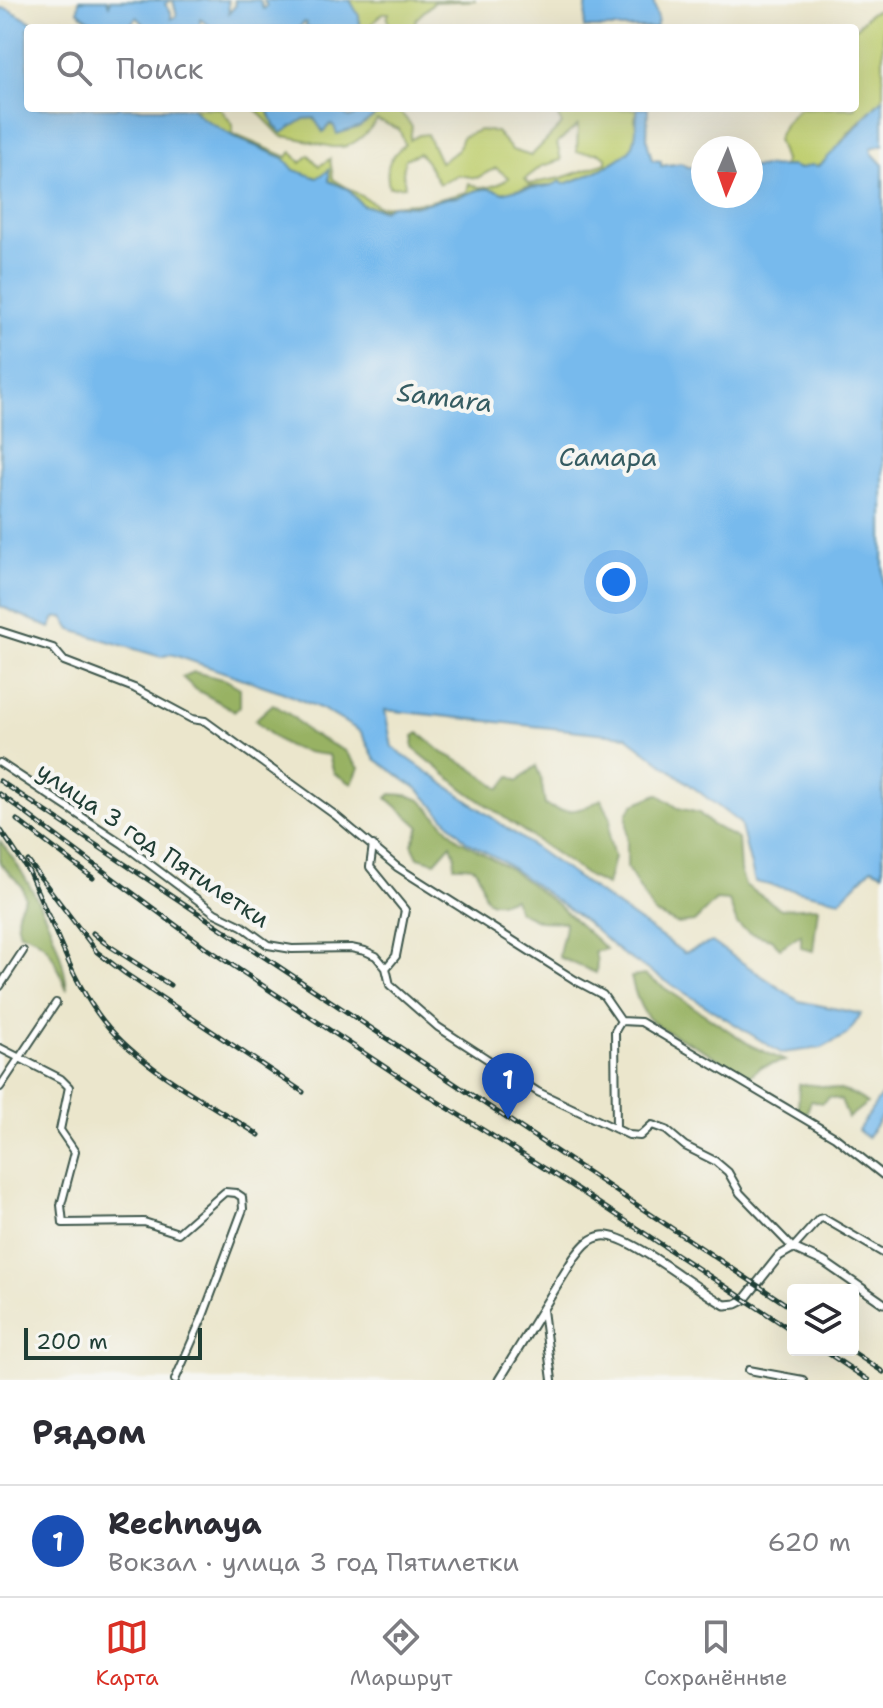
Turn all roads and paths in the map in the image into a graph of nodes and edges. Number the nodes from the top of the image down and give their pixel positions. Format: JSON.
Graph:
{"nodes":[{"id":1,"x":0,"y":631,"type":"edge"},
{"id":2,"x":0,"y":763,"type":"edge"},
{"id":3,"x":373,"y":845,"type":"junction"},
{"id":4,"x":23,"y":951,"type":"dead end"},
{"id":5,"x":386,"y":968,"type":"junction"},
{"id":6,"x":0,"y":986,"type":"edge"},
{"id":7,"x":56,"y":1003,"type":"dead end"},
{"id":8,"x":621,"y":1021,"type":"junction"},
{"id":9,"x":0,"y":1048,"type":"edge"},
{"id":10,"x":18,"y":1059,"type":"junction"},
{"id":11,"x":0,"y":1087,"type":"edge"},
{"id":12,"x":616,"y":1129,"type":"junction"},
{"id":13,"x":883,"y":1175,"type":"edge"},
{"id":14,"x":793,"y":1248,"type":"junction"},
{"id":15,"x":883,"y":1253,"type":"edge"},
{"id":16,"x":883,"y":1303,"type":"edge"},
{"id":17,"x":543,"y":1310,"type":"junction"},
{"id":18,"x":749,"y":1370,"type":"dead end"},
{"id":19,"x":175,"y":1380,"type":"edge"},
{"id":20,"x":499,"y":1380,"type":"edge"},
{"id":21,"x":552,"y":1380,"type":"edge"},
{"id":22,"x":803,"y":1380,"type":"edge"}],
"edges":[{"from":1,"to":3,"type":"street"},
{"from":2,"to":5,"type":"street","name":"улица 3 год Пятилетки"},
{"from":3,"to":5,"type":"street"},
{"from":3,"to":8,"type":"street"},
{"from":4,"to":6,"type":"street"},
{"from":5,"to":12,"type":"street","name":"улица 3 год Пятилетки"},
{"from":7,"to":10,"type":"street"},
{"from":8,"to":12,"type":"street"},
{"from":8,"to":13,"type":"street"},
{"from":9,"to":10,"type":"street"},
{"from":10,"to":11,"type":"street"},
{"from":10,"to":19,"type":"street"},
{"from":12,"to":14,"type":"street"},
{"from":14,"to":15,"type":"street"},
{"from":14,"to":16,"type":"street"},
{"from":14,"to":17,"type":"street"},
{"from":17,"to":20,"type":"street"},
{"from":17,"to":21,"type":"street"},
{"from":18,"to":22,"type":"street"}]}
